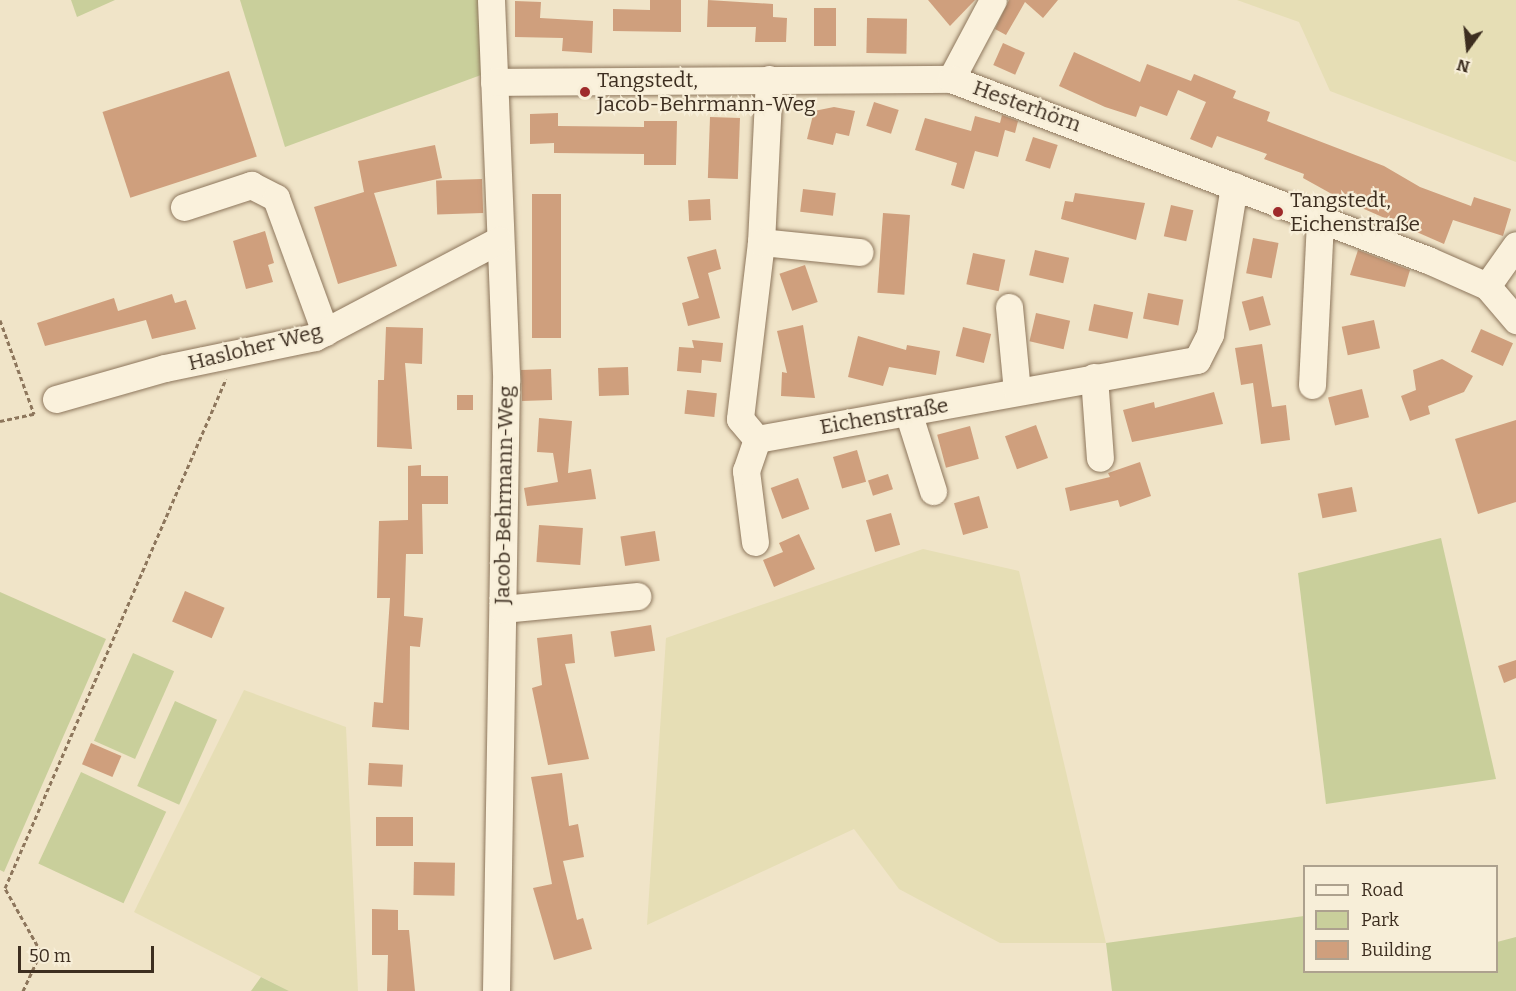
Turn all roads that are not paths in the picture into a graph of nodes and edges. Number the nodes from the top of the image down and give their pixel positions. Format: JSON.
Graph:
{"nodes":[{"id":1,"x":491,"y":0,"type":"edge"},
{"id":2,"x":993,"y":0,"type":"edge"},
{"id":3,"x":769,"y":79,"type":"junction"},
{"id":4,"x":951,"y":79,"type":"junction"},
{"id":5,"x":494,"y":82,"type":"junction"},
{"id":6,"x":1234,"y":186,"type":"junction"},
{"id":7,"x":184,"y":207,"type":"dead end"},
{"id":8,"x":1320,"y":219,"type":"junction"},
{"id":9,"x":499,"y":240,"type":"junction"},
{"id":10,"x":761,"y":242,"type":"junction"},
{"id":11,"x":1516,"y":246,"type":"edge"},
{"id":12,"x":859,"y":252,"type":"dead end"},
{"id":13,"x":1486,"y":286,"type":"junction"},
{"id":14,"x":1009,"y":307,"type":"dead end"},
{"id":15,"x":1516,"y":320,"type":"edge"},
{"id":16,"x":325,"y":332,"type":"junction"},
{"id":17,"x":1094,"y":377,"type":"junction"},
{"id":18,"x":1312,"y":386,"type":"dead end"},
{"id":19,"x":1017,"y":391,"type":"junction"},
{"id":20,"x":45,"y":407,"type":"road end"},
{"id":21,"x":908,"y":412,"type":"junction"},
{"id":22,"x":757,"y":439,"type":"junction"},
{"id":23,"x":1100,"y":458,"type":"dead end"},
{"id":24,"x":933,"y":491,"type":"dead end"},
{"id":25,"x":755,"y":542,"type":"dead end"},
{"id":26,"x":637,"y":596,"type":"dead end"},
{"id":27,"x":503,"y":609,"type":"junction"},
{"id":28,"x":496,"y":991,"type":"edge"}],
"edges":[{"from":1,"to":5,"type":"street","name":"Jacob-Behrmann-Weg"},
{"from":2,"to":4,"type":"street"},
{"from":3,"to":4,"type":"street","name":"Hesterhörn"},
{"from":3,"to":5,"type":"street","name":"Hesterhörn"},
{"from":3,"to":10,"type":"street"},
{"from":4,"to":6,"type":"street","name":"Hesterhörn"},
{"from":5,"to":9,"type":"street","name":"Jacob-Behrmann-Weg"},
{"from":6,"to":8,"type":"street","name":"Hesterhörn"},
{"from":6,"to":17,"type":"street","name":"Eichenstraße"},
{"from":7,"to":16,"type":"street"},
{"from":8,"to":13,"type":"street","name":"Hesterhörn"},
{"from":8,"to":18,"type":"street"},
{"from":9,"to":16,"type":"street","name":"Hasloher Weg"},
{"from":9,"to":27,"type":"street","name":"Jacob-Behrmann-Weg"},
{"from":10,"to":12,"type":"street"},
{"from":10,"to":22,"type":"street"},
{"from":11,"to":13,"type":"street"},
{"from":13,"to":15,"type":"street","name":"Hesterhörn"},
{"from":14,"to":19,"type":"street"},
{"from":16,"to":20,"type":"street","name":"Hasloher Weg"},
{"from":17,"to":19,"type":"street","name":"Eichenstraße"},
{"from":17,"to":23,"type":"street"},
{"from":19,"to":21,"type":"street","name":"Eichenstraße"},
{"from":21,"to":22,"type":"street","name":"Eichenstraße"},
{"from":21,"to":24,"type":"street"},
{"from":22,"to":25,"type":"street"},
{"from":26,"to":27,"type":"street"},
{"from":27,"to":28,"type":"street","name":"Jacob-Behrmann-Weg"}]}
